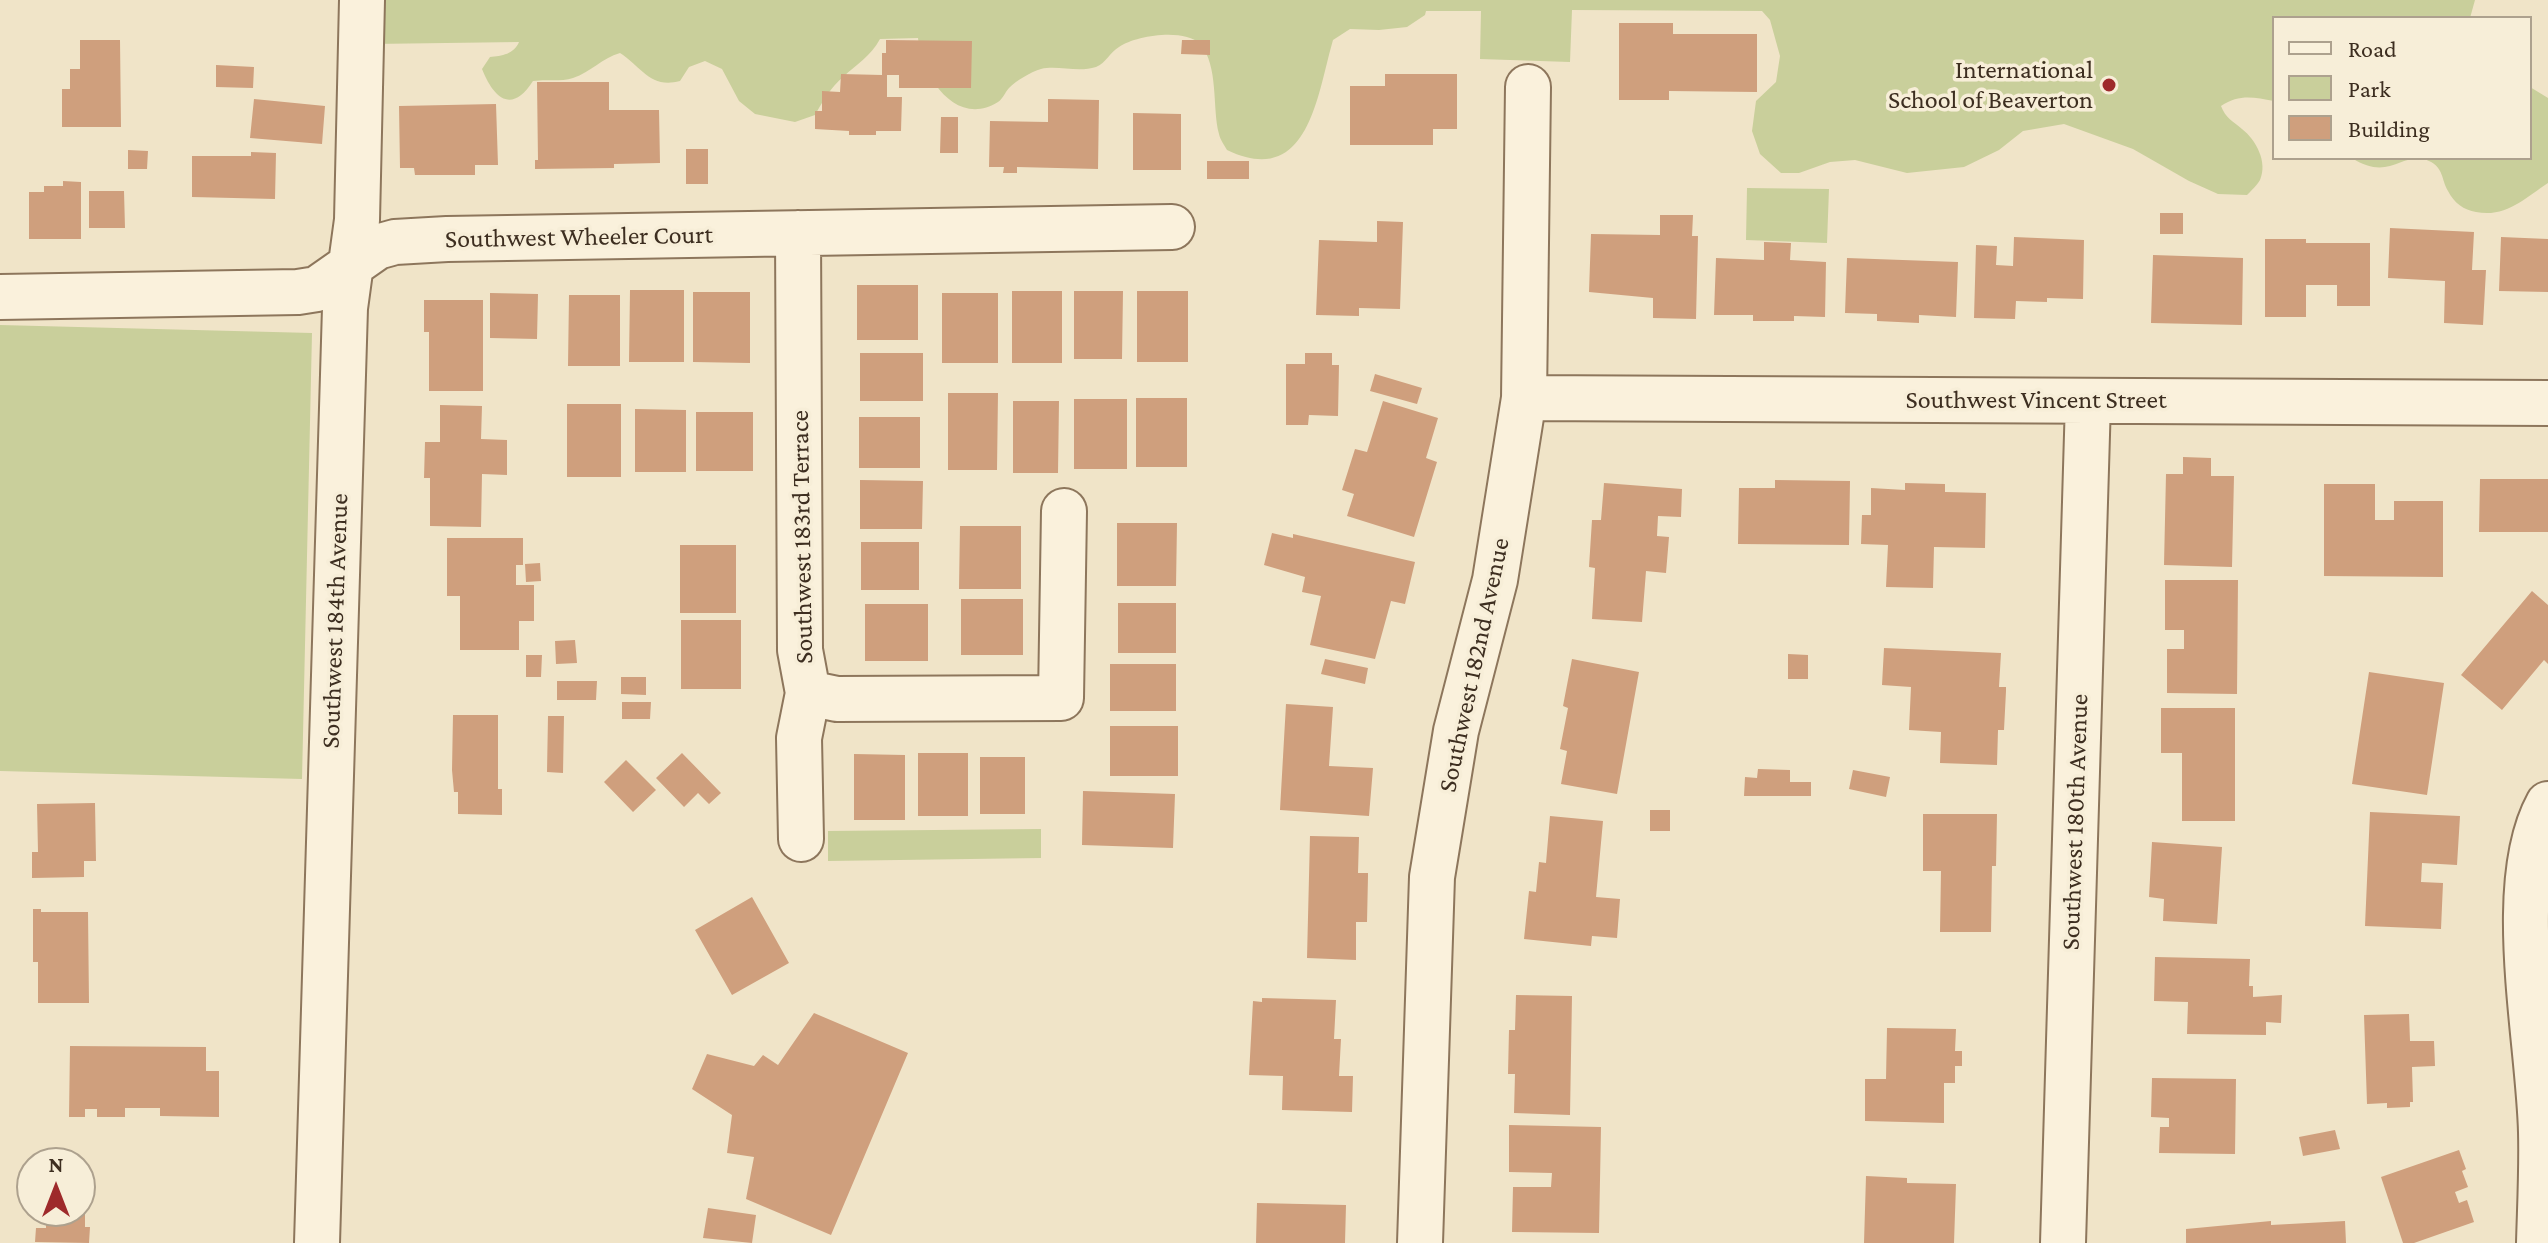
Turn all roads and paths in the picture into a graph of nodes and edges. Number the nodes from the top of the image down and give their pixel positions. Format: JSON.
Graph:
{"nodes":[{"id":1,"x":362,"y":0,"type":"edge"},
{"id":2,"x":1528,"y":87,"type":"dead end"},
{"id":3,"x":1172,"y":227,"type":"dead end"},
{"id":4,"x":798,"y":233,"type":"junction"},
{"id":5,"x":352,"y":263,"type":"junction"},
{"id":6,"x":0,"y":297,"type":"edge"},
{"id":7,"x":1524,"y":398,"type":"junction"},
{"id":8,"x":2088,"y":401,"type":"junction"},
{"id":9,"x":2548,"y":403,"type":"edge"},
{"id":10,"x":1064,"y":511,"type":"dead end"},
{"id":11,"x":808,"y":693,"type":"junction"},
{"id":12,"x":2548,"y":804,"type":"edge"},
{"id":13,"x":801,"y":839,"type":"dead end"},
{"id":14,"x":2545,"y":1132,"type":"edge"},
{"id":15,"x":317,"y":1243,"type":"edge"},
{"id":16,"x":1420,"y":1243,"type":"edge"},
{"id":17,"x":2063,"y":1243,"type":"edge"},
{"id":18,"x":2539,"y":1243,"type":"edge"}],
"edges":[{"from":1,"to":5,"type":"street","name":"Southwest 184th Avenue"},
{"from":2,"to":7,"type":"street","name":"Southwest 182nd Avenue"},
{"from":3,"to":4,"type":"street","name":"Southwest Wheeler Court"},
{"from":4,"to":5,"type":"street","name":"Southwest Wheeler Court"},
{"from":4,"to":11,"type":"street","name":"Southwest 183rd Terrace"},
{"from":5,"to":6,"type":"street","name":"Southwest Wheeler Court"},
{"from":5,"to":15,"type":"street","name":"Southwest 184th Avenue"},
{"from":7,"to":8,"type":"street","name":"Southwest Vincent Street"},
{"from":7,"to":16,"type":"street","name":"Southwest 182nd Avenue"},
{"from":8,"to":9,"type":"street","name":"Southwest Vincent Street"},
{"from":8,"to":17,"type":"street","name":"Southwest 180th Avenue"},
{"from":10,"to":11,"type":"street"},
{"from":11,"to":13,"type":"street","name":"Southwest 183rd Terrace"},
{"from":12,"to":14,"type":"street"},
{"from":14,"to":18,"type":"street"}]}
